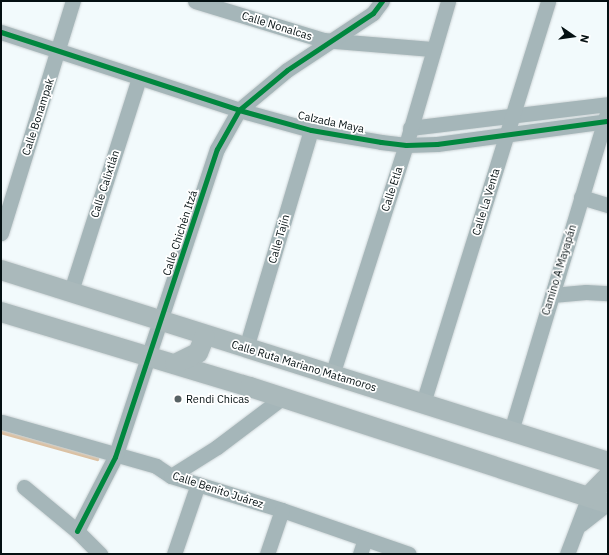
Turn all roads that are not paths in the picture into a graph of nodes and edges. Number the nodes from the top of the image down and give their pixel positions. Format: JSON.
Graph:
{"nodes":[{"id":1,"x":73,"y":1,"type":"edge"},
{"id":2,"x":195,"y":1,"type":"edge"},
{"id":3,"x":382,"y":1,"type":"edge"},
{"id":4,"x":448,"y":1,"type":"edge"},
{"id":5,"x":548,"y":1,"type":"edge"},
{"id":6,"x":1,"y":32,"type":"edge"},
{"id":7,"x":329,"y":41,"type":"junction"},
{"id":8,"x":432,"y":49,"type":"junction"},
{"id":9,"x":59,"y":52,"type":"junction"},
{"id":10,"x":139,"y":78,"type":"junction"},
{"id":11,"x":608,"y":104,"type":"edge"},
{"id":12,"x":239,"y":110,"type":"junction"},
{"id":13,"x":513,"y":115,"type":"junction"},
{"id":14,"x":607,"y":117,"type":"edge"},
{"id":15,"x":410,"y":128,"type":"junction"},
{"id":16,"x":311,"y":130,"type":"junction"},
{"id":17,"x":507,"y":134,"type":"junction"},
{"id":18,"x":406,"y":145,"type":"junction"},
{"id":19,"x":581,"y":197,"type":"junction"},
{"id":20,"x":608,"y":205,"type":"edge"},
{"id":21,"x":1,"y":233,"type":"edge"},
{"id":22,"x":1,"y":270,"type":"edge"},
{"id":23,"x":71,"y":291,"type":"junction"},
{"id":24,"x":608,"y":293,"type":"edge"},
{"id":25,"x":552,"y":295,"type":"junction"},
{"id":26,"x":1,"y":312,"type":"edge"},
{"id":27,"x":162,"y":321,"type":"junction"},
{"id":28,"x":205,"y":336,"type":"junction"},
{"id":29,"x":246,"y":348,"type":"junction"},
{"id":30,"x":150,"y":356,"type":"junction"},
{"id":31,"x":175,"y":364,"type":"junction"},
{"id":32,"x":332,"y":375,"type":"junction"},
{"id":33,"x":283,"y":398,"type":"junction"},
{"id":34,"x":423,"y":403,"type":"junction"},
{"id":35,"x":2,"y":422,"type":"dead end"},
{"id":36,"x":511,"y":431,"type":"junction"},
{"id":37,"x":115,"y":457,"type":"junction"},
{"id":38,"x":608,"y":462,"type":"edge"},
{"id":39,"x":171,"y":476,"type":"junction"},
{"id":40,"x":608,"y":476,"type":"edge"},
{"id":41,"x":198,"y":484,"type":"junction"},
{"id":42,"x":24,"y":487,"type":"dead end"},
{"id":43,"x":589,"y":496,"type":"junction"},
{"id":44,"x":608,"y":503,"type":"edge"},
{"id":45,"x":282,"y":510,"type":"junction"},
{"id":46,"x":580,"y":524,"type":"junction"},
{"id":47,"x":77,"y":531,"type":"junction"},
{"id":48,"x":365,"y":539,"type":"junction"},
{"id":49,"x":100,"y":554,"type":"edge"},
{"id":50,"x":174,"y":554,"type":"edge"},
{"id":51,"x":267,"y":554,"type":"edge"},
{"id":52,"x":360,"y":554,"type":"edge"},
{"id":53,"x":409,"y":554,"type":"edge"},
{"id":54,"x":567,"y":554,"type":"edge"}],
"edges":[{"from":1,"to":9,"type":"street","name":"Calle Bonampak"},
{"from":2,"to":7,"type":"street","name":"Calle Nonalcas"},
{"from":3,"to":7,"type":"street","name":"Calle Chichén Itzá"},
{"from":4,"to":8,"type":"street","name":"Calle Etla"},
{"from":5,"to":13,"type":"street","name":"Calle La Venta"},
{"from":6,"to":9,"type":"street","name":"Calzada Maya"},
{"from":7,"to":8,"type":"street","name":"Calle Nonalcas"},
{"from":7,"to":12,"type":"street","name":"Calle Chichén Itzá"},
{"from":8,"to":15,"type":"street","name":"Calle Etla"},
{"from":9,"to":10,"type":"street","name":"Calzada Maya"},
{"from":9,"to":21,"type":"street","name":"Calle Bonampak"},
{"from":10,"to":12,"type":"street","name":"Calzada Maya"},
{"from":10,"to":23,"type":"street","name":"Calle Calixtlán"},
{"from":11,"to":13,"type":"street"},
{"from":12,"to":16,"type":"street","name":"Calzada Maya"},
{"from":12,"to":27,"type":"street","name":"Calle Chichén Itzá"},
{"from":13,"to":15,"type":"street"},
{"from":13,"to":17,"type":"street","name":"Calle La Venta"},
{"from":14,"to":17,"type":"street","name":"Calzada Maya"},
{"from":14,"to":19,"type":"street","name":"Camino A Mayapán"},
{"from":15,"to":18,"type":"street","name":"Calle Etla"},
{"from":16,"to":18,"type":"street","name":"Calzada Maya"},
{"from":16,"to":29,"type":"street","name":"Calle Tajín"},
{"from":17,"to":18,"type":"street","name":"Calzada Maya"},
{"from":17,"to":34,"type":"street","name":"Calle La Venta"},
{"from":18,"to":32,"type":"street","name":"Calle Etla"},
{"from":19,"to":20,"type":"street"},
{"from":19,"to":25,"type":"street","name":"Camino A Mayapán"},
{"from":22,"to":23,"type":"main road","name":"Calle Ruta Mariano Matamoros"},
{"from":23,"to":27,"type":"main road","name":"Calle Ruta Mariano Matamoros"},
{"from":24,"to":25,"type":"street"},
{"from":25,"to":36,"type":"street","name":"Camino A Mayapán"},
{"from":26,"to":30,"type":"main road"},
{"from":27,"to":28,"type":"main road","name":"Calle Ruta Mariano Matamoros"},
{"from":27,"to":30,"type":"street","name":"Calle Chichén Itzá"},
{"from":28,"to":29,"type":"main road","name":"Calle Ruta Mariano Matamoros"},
{"from":28,"to":31,"type":"main road"},
{"from":29,"to":32,"type":"main road","name":"Calle Ruta Mariano Matamoros"},
{"from":30,"to":31,"type":"main road"},
{"from":30,"to":37,"type":"street","name":"Calle Chichén Itzá"},
{"from":31,"to":33,"type":"main road"},
{"from":32,"to":34,"type":"main road","name":"Calle Ruta Mariano Matamoros"},
{"from":33,"to":39,"type":"street"},
{"from":33,"to":43,"type":"main road"},
{"from":34,"to":36,"type":"main road","name":"Calle Ruta Mariano Matamoros"},
{"from":35,"to":37,"type":"street","name":"Calle Benito Juárez"},
{"from":36,"to":38,"type":"main road","name":"Calle Ruta Mariano Matamoros"},
{"from":37,"to":39,"type":"street","name":"Calle Benito Juárez"},
{"from":37,"to":47,"type":"street","name":"Calle Chichén Itzá"},
{"from":39,"to":41,"type":"street","name":"Calle Benito Juárez"},
{"from":40,"to":43,"type":"main road"},
{"from":41,"to":45,"type":"street","name":"Calle Benito Juárez"},
{"from":41,"to":50,"type":"street"},
{"from":42,"to":47,"type":"street"},
{"from":43,"to":44,"type":"main road"},
{"from":43,"to":46,"type":"street"},
{"from":44,"to":46,"type":"street"},
{"from":45,"to":48,"type":"street","name":"Calle Benito Juárez"},
{"from":45,"to":51,"type":"street"},
{"from":46,"to":54,"type":"street"},
{"from":47,"to":49,"type":"street"},
{"from":48,"to":52,"type":"street"},
{"from":48,"to":53,"type":"street","name":"Calle Benito Juárez"}]}
